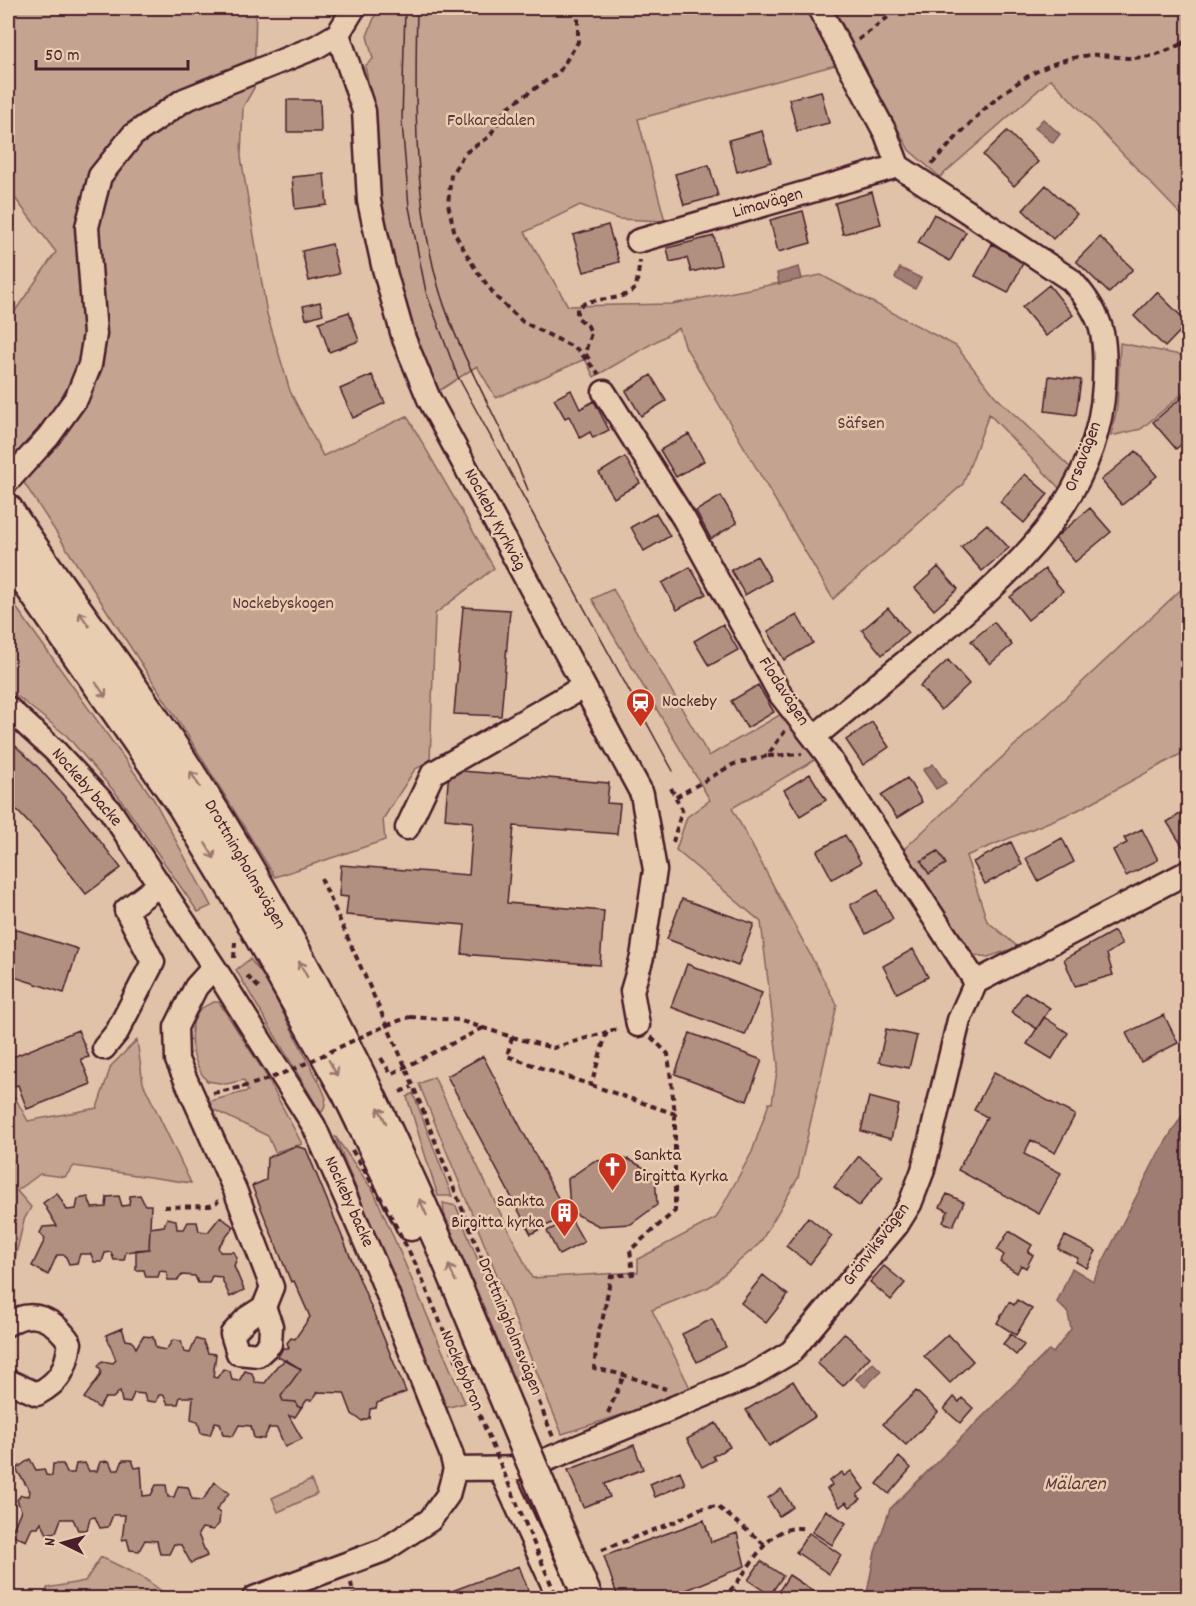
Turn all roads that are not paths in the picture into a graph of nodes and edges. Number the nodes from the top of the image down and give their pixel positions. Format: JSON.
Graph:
{"nodes":[{"id":1,"x":354,"y":8,"type":"edge"},
{"id":2,"x":819,"y":8,"type":"edge"},
{"id":3,"x":338,"y":34,"type":"junction"},
{"id":4,"x":898,"y":166,"type":"junction"},
{"id":5,"x":638,"y":241,"type":"road end"},
{"id":6,"x":602,"y":383,"type":"road end"},
{"id":7,"x":8,"y":481,"type":"edge"},
{"id":8,"x":8,"y":509,"type":"edge"},
{"id":9,"x":8,"y":556,"type":"edge"},
{"id":10,"x":583,"y":687,"type":"junction"},
{"id":11,"x":8,"y":708,"type":"edge"},
{"id":12,"x":820,"y":745,"type":"junction"},
{"id":13,"x":407,"y":828,"type":"dead end"},
{"id":14,"x":1188,"y":872,"type":"edge"},
{"id":15,"x":159,"y":885,"type":"junction"},
{"id":16,"x":224,"y":965,"type":"junction"},
{"id":17,"x":976,"y":982,"type":"junction"},
{"id":18,"x":638,"y":1025,"type":"road end"},
{"id":19,"x":104,"y":1048,"type":"dead end"},
{"id":20,"x":431,"y":1249,"type":"junction"},
{"id":21,"x":264,"y":1307,"type":"dead end"},
{"id":22,"x":8,"y":1324,"type":"edge"},
{"id":23,"x":8,"y":1381,"type":"edge"},
{"id":24,"x":453,"y":1461,"type":"junction"},
{"id":25,"x":500,"y":1469,"type":"junction"},
{"id":26,"x":254,"y":1599,"type":"edge"},
{"id":27,"x":558,"y":1599,"type":"edge"},
{"id":28,"x":571,"y":1599,"type":"edge"},
{"id":29,"x":588,"y":1599,"type":"edge"}],
"edges":[{"from":1,"to":3,"type":"street"},
{"from":2,"to":4,"type":"street"},
{"from":3,"to":7,"type":"street"},
{"from":3,"to":10,"type":"street","name":"Nockeby Kyrkväg"},
{"from":4,"to":5,"type":"street","name":"Limavägen"},
{"from":4,"to":12,"type":"street","name":"Orsavägen"},
{"from":6,"to":12,"type":"street","name":"Flodavägen"},
{"from":20,"to":8,"type":"main road","name":"Drottningholmsvägen","one_way":true},
{"from":9,"to":20,"type":"main road","name":"Drottningholmsvägen","one_way":true},
{"from":10,"to":13,"type":"street"},
{"from":10,"to":18,"type":"street","name":"Nockeby Kyrkväg"},
{"from":11,"to":15,"type":"street","name":"Nockeby backe"},
{"from":12,"to":17,"type":"street","name":"Flodavägen"},
{"from":14,"to":17,"type":"street"},
{"from":15,"to":16,"type":"street","name":"Nockeby backe"},
{"from":15,"to":19,"type":"street"},
{"from":16,"to":21,"type":"street"},
{"from":16,"to":24,"type":"street","name":"Nockeby backe"},
{"from":17,"to":25,"type":"street","name":"Grönviksvägen"},
{"from":20,"to":28,"type":"main road","name":"Nockebybron"},
{"from":29,"to":20,"type":"main road","name":"Nockebybron","one_way":true,"bridge":true},
{"from":22,"to":23,"type":"street"},
{"from":24,"to":25,"type":"street","name":"Grönviksvägen"},
{"from":24,"to":26,"type":"street"},
{"from":25,"to":27,"type":"street"}]}
